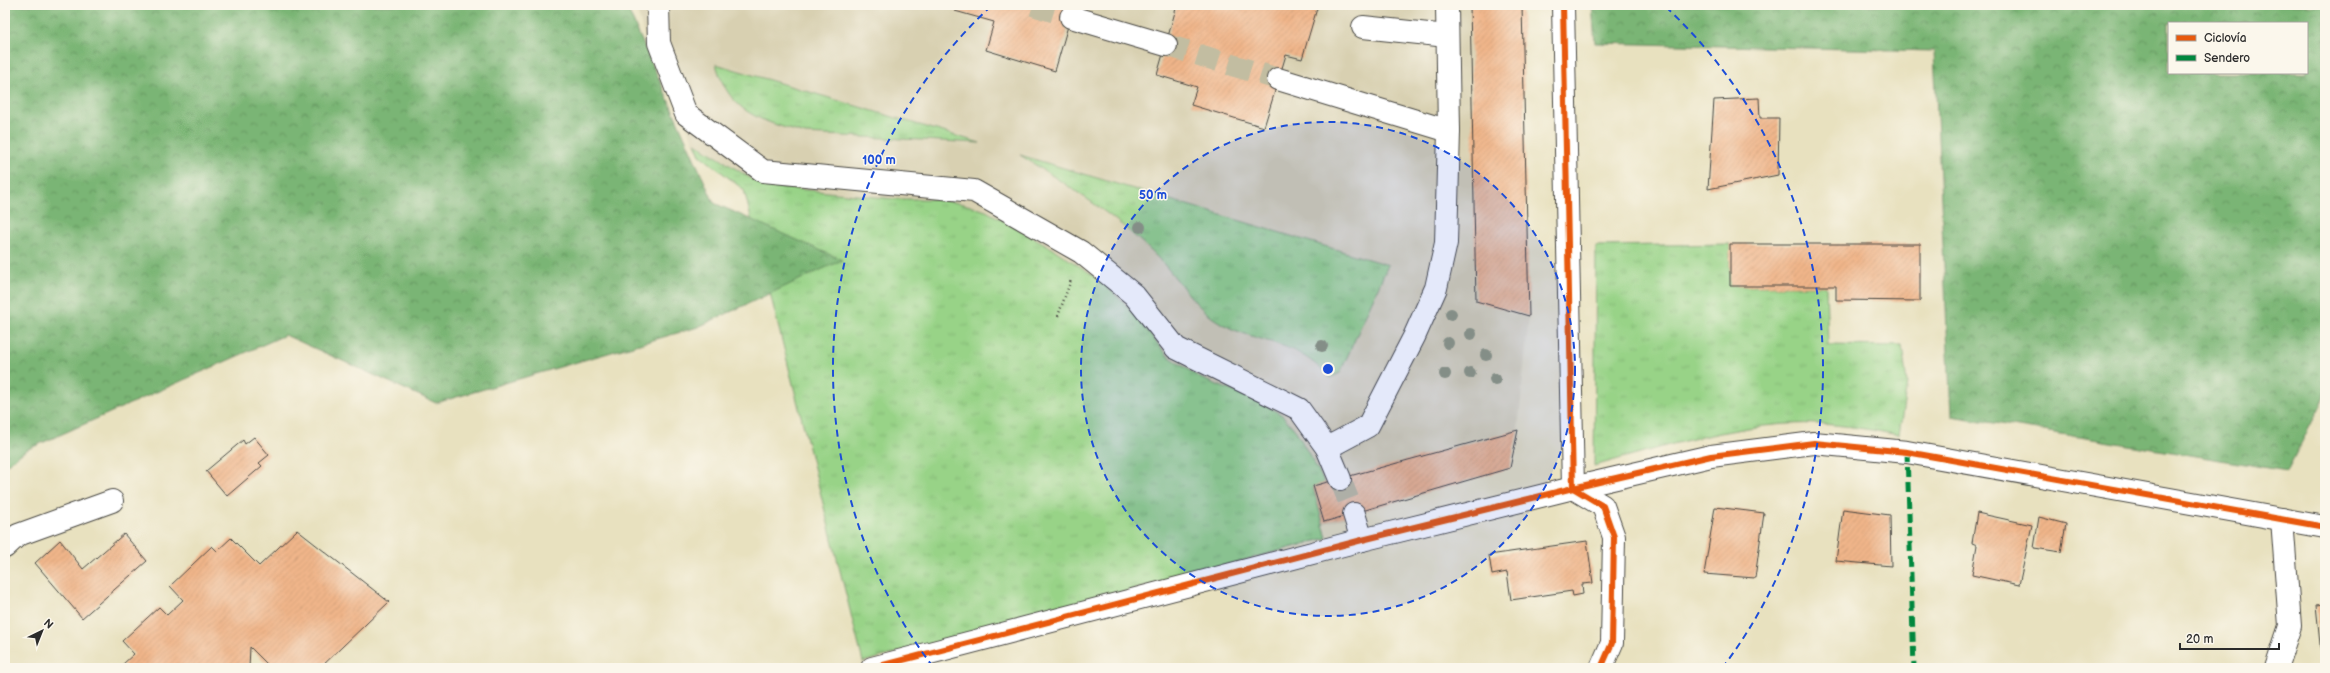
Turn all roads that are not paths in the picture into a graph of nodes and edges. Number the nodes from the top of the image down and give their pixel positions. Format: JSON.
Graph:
{"nodes":[{"id":1,"x":658,"y":5,"type":"edge"},
{"id":2,"x":1447,"y":5,"type":"edge"},
{"id":3,"x":1563,"y":5,"type":"edge"},
{"id":4,"x":1071,"y":16,"type":"tunnel mouth"},
{"id":5,"x":1363,"y":28,"type":"dead end"},
{"id":6,"x":1447,"y":36,"type":"junction"},
{"id":7,"x":1166,"y":45,"type":"tunnel mouth"},
{"id":8,"x":1278,"y":79,"type":"tunnel mouth"},
{"id":9,"x":1449,"y":131,"type":"junction"},
{"id":10,"x":1327,"y":448,"type":"junction"},
{"id":11,"x":1340,"y":479,"type":"tunnel mouth"},
{"id":12,"x":1573,"y":488,"type":"junction"},
{"id":13,"x":112,"y":501,"type":"dead end"},
{"id":14,"x":1354,"y":514,"type":"tunnel mouth"},
{"id":15,"x":2282,"y":519,"type":"junction"},
{"id":16,"x":2325,"y":527,"type":"edge"},
{"id":17,"x":1362,"y":540,"type":"junction"},
{"id":18,"x":5,"y":547,"type":"edge"},
{"id":19,"x":872,"y":668,"type":"edge"},
{"id":20,"x":1600,"y":668,"type":"edge"},
{"id":21,"x":2276,"y":668,"type":"edge"}],
"edges":[{"from":1,"to":10,"type":"street"},
{"from":2,"to":6,"type":"street"},
{"from":3,"to":12,"type":"street"},
{"from":4,"to":7,"type":"street"},
{"from":5,"to":6,"type":"street"},
{"from":6,"to":9,"type":"street"},
{"from":8,"to":9,"type":"street"},
{"from":9,"to":10,"type":"street"},
{"from":10,"to":11,"type":"street"},
{"from":12,"to":15,"type":"street"},
{"from":12,"to":17,"type":"street"},
{"from":12,"to":20,"type":"street"},
{"from":13,"to":18,"type":"street"},
{"from":14,"to":17,"type":"street"},
{"from":15,"to":16,"type":"street"},
{"from":15,"to":21,"type":"street"},
{"from":17,"to":19,"type":"street"}]}
